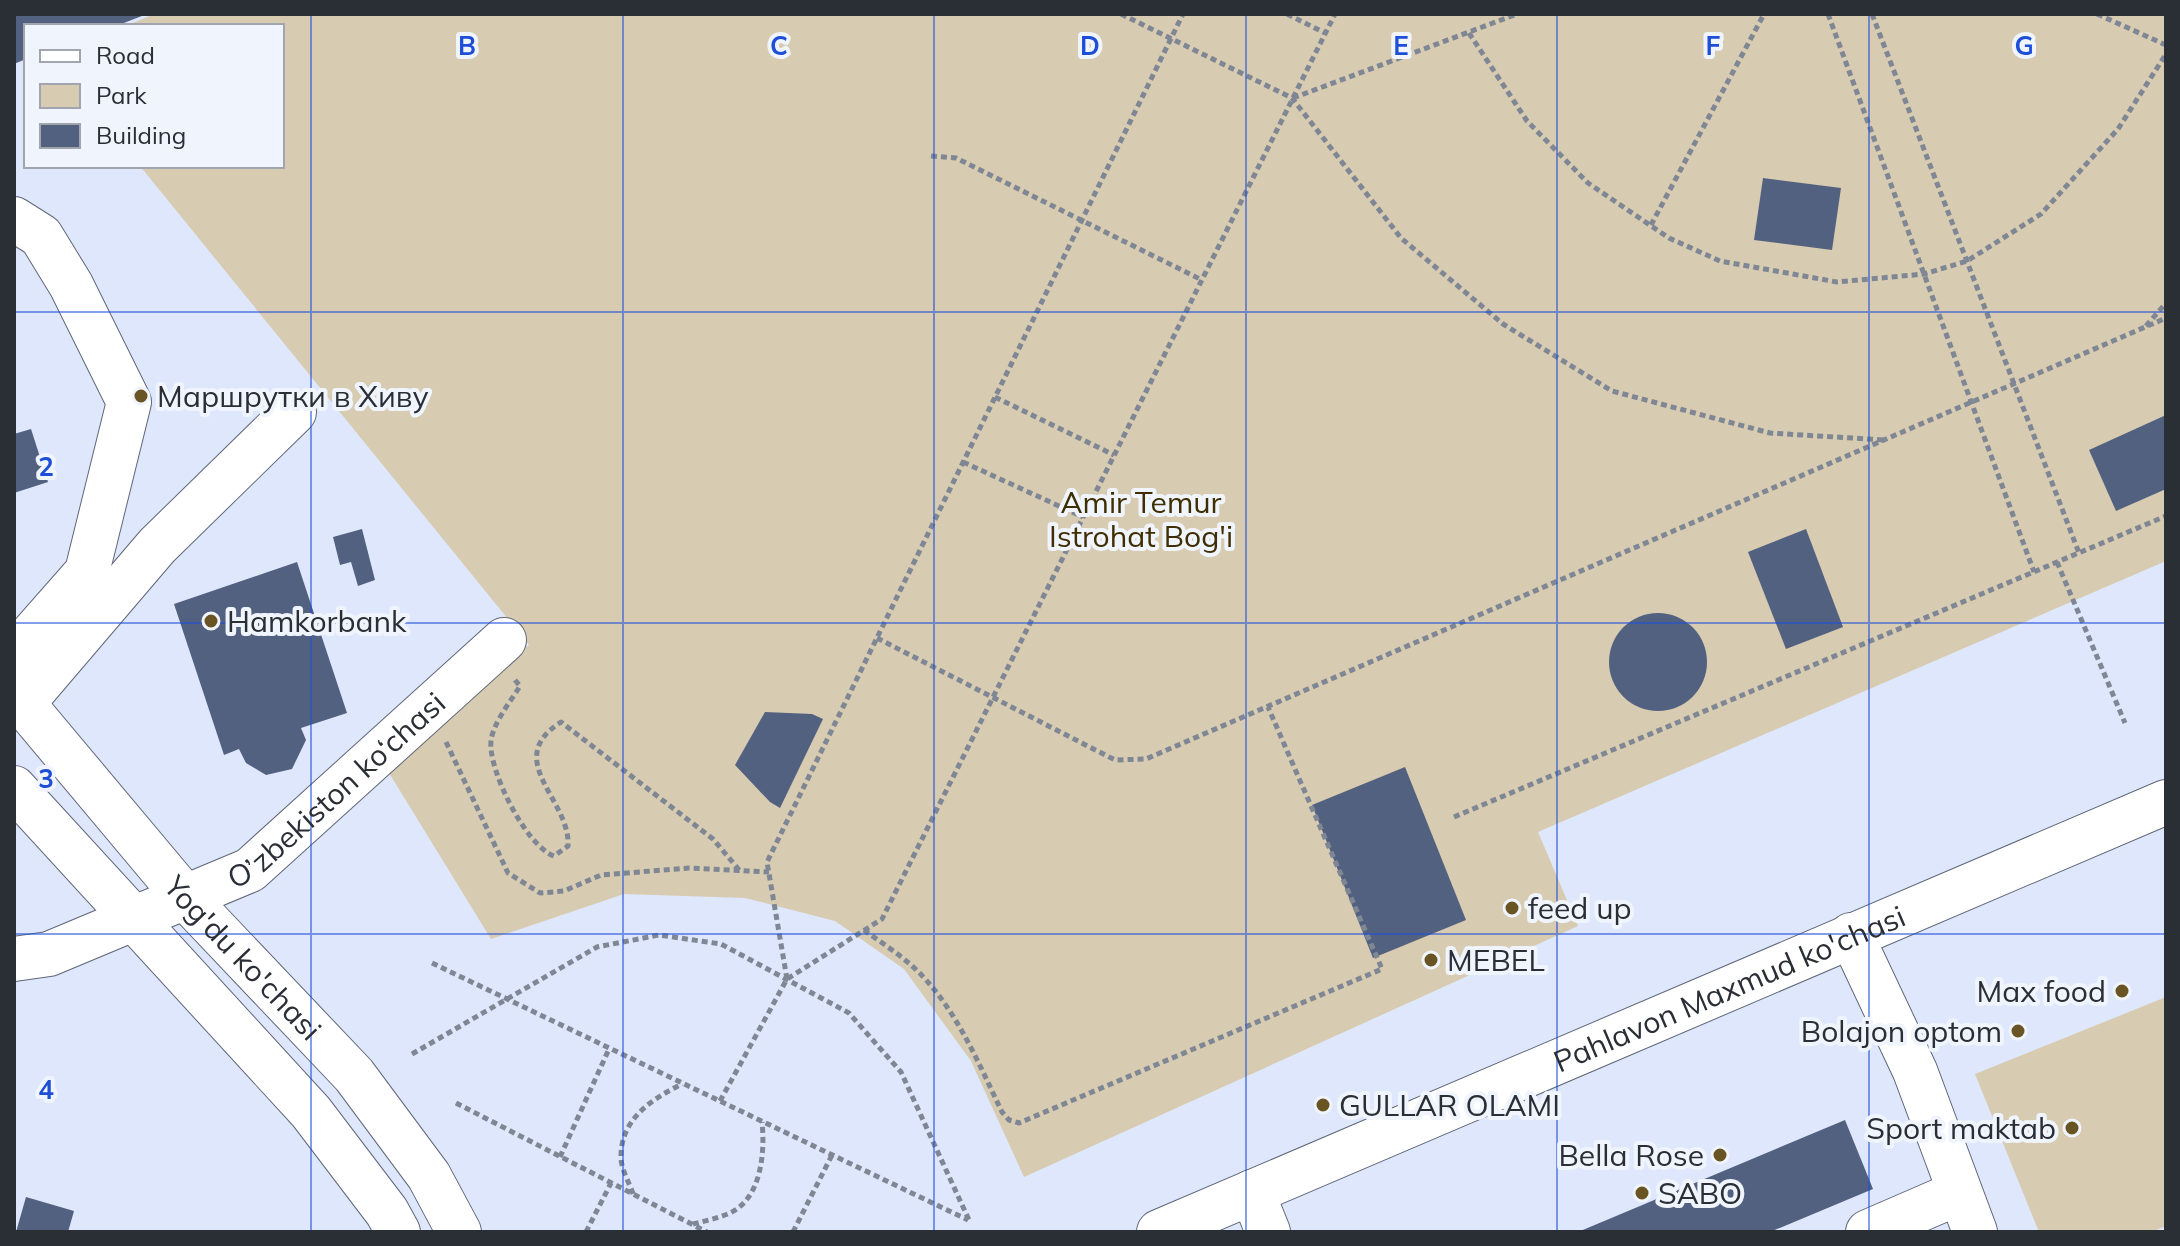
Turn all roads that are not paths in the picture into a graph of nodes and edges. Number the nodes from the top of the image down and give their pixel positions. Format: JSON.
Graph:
{"nodes":[{"id":1,"x":14,"y":219,"type":"edge"},
{"id":2,"x":294,"y":412,"type":"dead end"},
{"id":3,"x":14,"y":655,"type":"edge"},
{"id":4,"x":502,"y":659,"type":"road end"},
{"id":5,"x":18,"y":698,"type":"edge"},
{"id":6,"x":14,"y":788,"type":"edge"},
{"id":7,"x":2166,"y":802,"type":"edge"},
{"id":8,"x":185,"y":897,"type":"junction"},
{"id":9,"x":131,"y":920,"type":"junction"},
{"id":10,"x":1851,"y":935,"type":"junction"},
{"id":11,"x":14,"y":959,"type":"edge"},
{"id":12,"x":1252,"y":1192,"type":"junction"},
{"id":13,"x":1966,"y":1213,"type":"edge"},
{"id":14,"x":398,"y":1232,"type":"edge"},
{"id":15,"x":459,"y":1232,"type":"edge"},
{"id":16,"x":1159,"y":1232,"type":"edge"},
{"id":17,"x":1268,"y":1232,"type":"edge"},
{"id":18,"x":1868,"y":1232,"type":"edge"}],
"edges":[{"from":1,"to":3,"type":"main road"},
{"from":2,"to":5,"type":"main road"},
{"from":4,"to":8,"type":"main road","name":"O’zbekiston ko‘chasi"},
{"from":5,"to":8,"type":"main road","name":"Yog'du ko'chasi"},
{"from":6,"to":9,"type":"main road","name":"Yog'du ko'chasi"},
{"from":7,"to":10,"type":"main road","name":"Pahlavon Maxmud ko'chasi"},
{"from":8,"to":9,"type":"main road","name":"O’zbekiston ko‘chasi"},
{"from":8,"to":15,"type":"main road","name":"Yog'du ko'chasi"},
{"from":9,"to":11,"type":"main road","name":"O’zbekiston ko‘chasi"},
{"from":9,"to":14,"type":"main road","name":"Yog'du ko'chasi"},
{"from":10,"to":12,"type":"main road","name":"Pahlavon Maxmud ko'chasi"},
{"from":10,"to":13,"type":"main road"},
{"from":12,"to":16,"type":"main road","name":"Pahlavon Maxmud ko'chasi"},
{"from":12,"to":17,"type":"main road"},
{"from":13,"to":18,"type":"main road"}]}
